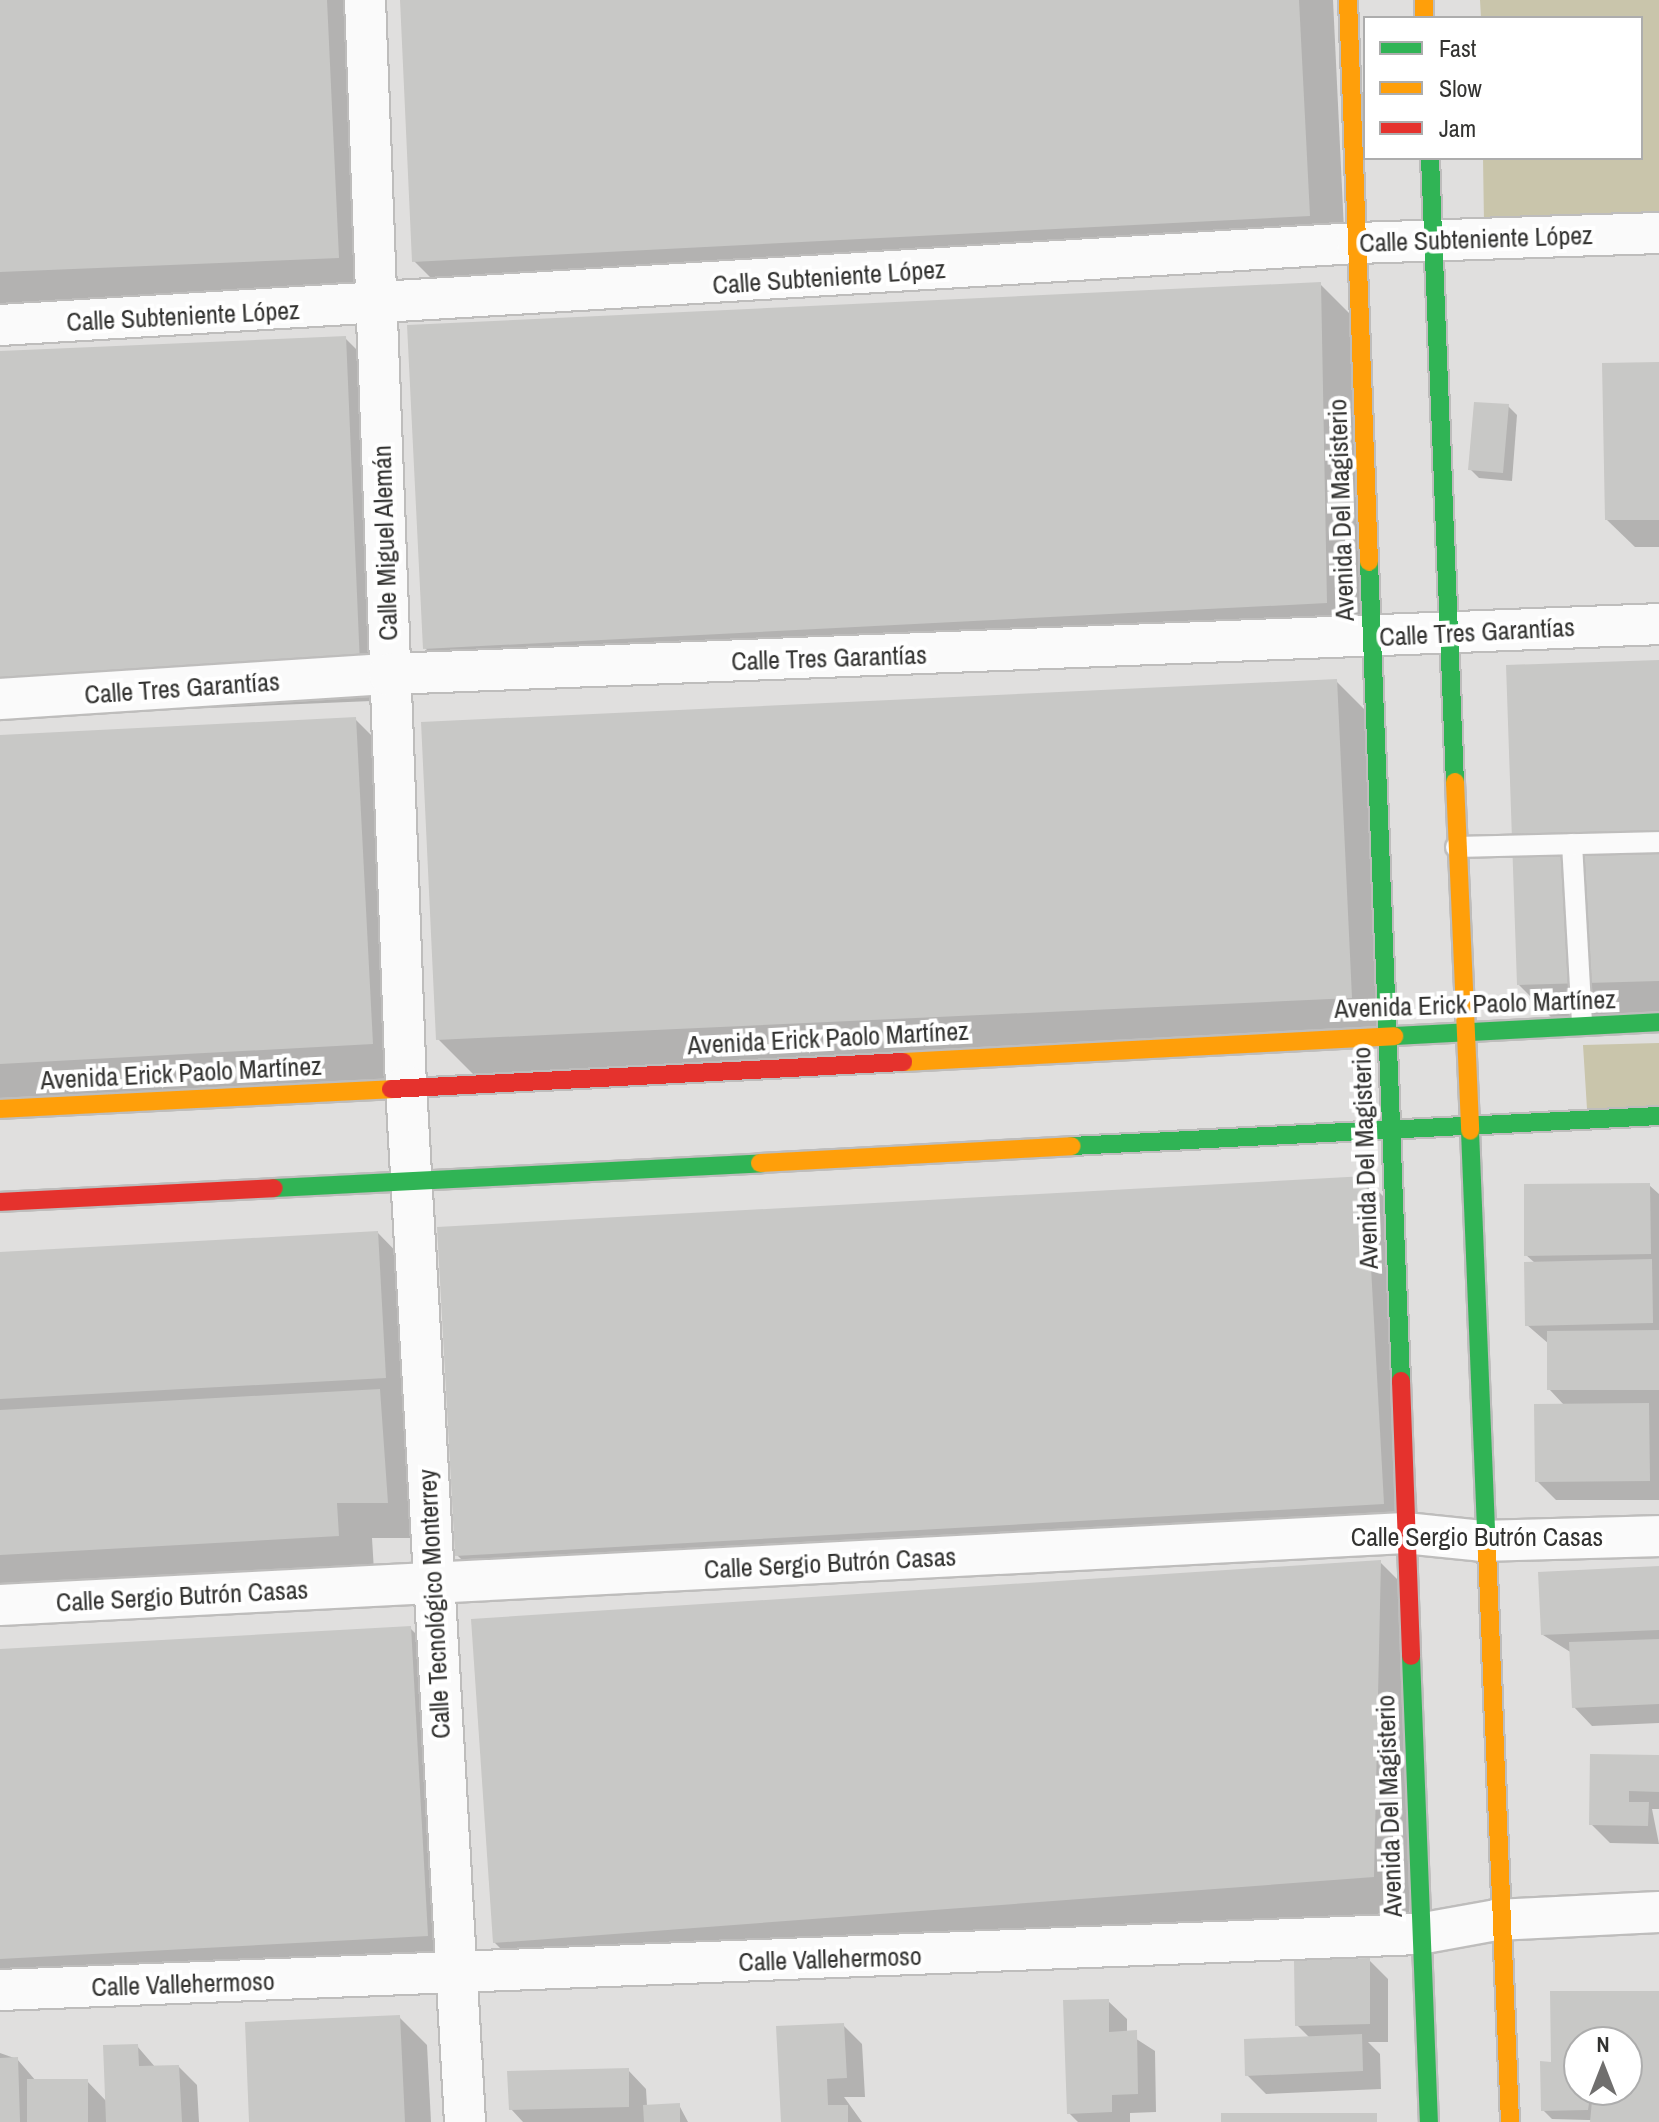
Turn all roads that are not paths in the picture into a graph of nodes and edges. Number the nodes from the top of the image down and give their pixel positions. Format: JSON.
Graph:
{"nodes":[{"id":1,"x":365,"y":0,"type":"edge"},
{"id":2,"x":1348,"y":0,"type":"edge"},
{"id":3,"x":1430,"y":160,"type":"edge"},
{"id":4,"x":1659,"y":233,"type":"edge"},
{"id":5,"x":1433,"y":240,"type":"junction"},
{"id":6,"x":1357,"y":243,"type":"junction"},
{"id":7,"x":377,"y":306,"type":"junction"},
{"id":8,"x":0,"y":325,"type":"edge"},
{"id":9,"x":1659,"y":624,"type":"edge"},
{"id":10,"x":1447,"y":633,"type":"junction"},
{"id":11,"x":1371,"y":637,"type":"junction"},
{"id":12,"x":389,"y":674,"type":"junction"},
{"id":13,"x":0,"y":699,"type":"edge"},
{"id":14,"x":1659,"y":842,"type":"edge"},
{"id":15,"x":1572,"y":844,"type":"junction"},
{"id":16,"x":1456,"y":847,"type":"junction"},
{"id":17,"x":1659,"y":1022,"type":"edge"},
{"id":18,"x":1582,"y":1025,"type":"junction"},
{"id":19,"x":1463,"y":1030,"type":"junction"},
{"id":20,"x":1386,"y":1034,"type":"junction"},
{"id":21,"x":406,"y":1086,"type":"junction"},
{"id":22,"x":0,"y":1109,"type":"edge"},
{"id":23,"x":1659,"y":1116,"type":"edge"},
{"id":24,"x":1466,"y":1124,"type":"junction"},
{"id":25,"x":1390,"y":1127,"type":"junction"},
{"id":26,"x":412,"y":1180,"type":"junction"},
{"id":27,"x":0,"y":1202,"type":"edge"},
{"id":28,"x":1405,"y":1533,"type":"junction"},
{"id":29,"x":1659,"y":1536,"type":"edge"},
{"id":30,"x":1482,"y":1541,"type":"junction"},
{"id":31,"x":433,"y":1584,"type":"junction"},
{"id":32,"x":0,"y":1605,"type":"edge"},
{"id":33,"x":1659,"y":1912,"type":"edge"},
{"id":34,"x":1496,"y":1920,"type":"junction"},
{"id":35,"x":1419,"y":1934,"type":"junction"},
{"id":36,"x":456,"y":1975,"type":"junction"},
{"id":37,"x":0,"y":1990,"type":"edge"},
{"id":38,"x":465,"y":2122,"type":"edge"},
{"id":39,"x":1429,"y":2122,"type":"edge"},
{"id":40,"x":1510,"y":2122,"type":"edge"}],
"edges":[{"from":1,"to":7,"type":"street","name":"Calle Miguel Alemán"},
{"from":2,"to":6,"type":"street","name":"Avenida Del Magisterio"},
{"from":3,"to":5,"type":"street"},
{"from":4,"to":5,"type":"street","name":"Calle Subteniente López"},
{"from":5,"to":6,"type":"street","name":"Calle Subteniente López"},
{"from":5,"to":10,"type":"street"},
{"from":6,"to":7,"type":"street","name":"Calle Subteniente López"},
{"from":6,"to":11,"type":"street","name":"Avenida Del Magisterio"},
{"from":7,"to":8,"type":"street","name":"Calle Subteniente López"},
{"from":7,"to":12,"type":"street","name":"Calle Miguel Alemán"},
{"from":9,"to":10,"type":"street","name":"Calle Tres Garantías"},
{"from":10,"to":11,"type":"street","name":"Calle Tres Garantías"},
{"from":10,"to":16,"type":"street"},
{"from":11,"to":12,"type":"street","name":"Calle Tres Garantías"},
{"from":11,"to":20,"type":"street","name":"Avenida Del Magisterio"},
{"from":12,"to":13,"type":"street","name":"Calle Tres Garantías"},
{"from":12,"to":21,"type":"street","name":"Calle Miguel Alemán"},
{"from":14,"to":15,"type":"lane"},
{"from":15,"to":16,"type":"lane"},
{"from":15,"to":18,"type":"lane"},
{"from":16,"to":19,"type":"street"},
{"from":17,"to":18,"type":"street","name":"Avenida Erick Paolo Martínez"},
{"from":18,"to":19,"type":"street","name":"Avenida Erick Paolo Martínez"},
{"from":19,"to":20,"type":"street","name":"Avenida Erick Paolo Martínez"},
{"from":19,"to":24,"type":"street"},
{"from":20,"to":21,"type":"street","name":"Avenida Erick Paolo Martínez"},
{"from":20,"to":25,"type":"street","name":"Avenida Del Magisterio"},
{"from":21,"to":22,"type":"street","name":"Avenida Erick Paolo Martínez"},
{"from":21,"to":26,"type":"street","name":"Calle Tecnológico Monterrey"},
{"from":23,"to":24,"type":"street"},
{"from":24,"to":25,"type":"street"},
{"from":24,"to":30,"type":"street"},
{"from":25,"to":26,"type":"street"},
{"from":25,"to":28,"type":"street","name":"Avenida Del Magisterio"},
{"from":26,"to":27,"type":"street"},
{"from":26,"to":31,"type":"street","name":"Calle Tecnológico Monterrey"},
{"from":28,"to":30,"type":"street","name":"Calle Sergio Butrón Casas"},
{"from":28,"to":31,"type":"street","name":"Calle Sergio Butrón Casas"},
{"from":28,"to":35,"type":"street","name":"Avenida Del Magisterio"},
{"from":29,"to":30,"type":"street","name":"Calle Sergio Butrón Casas"},
{"from":30,"to":34,"type":"street"},
{"from":31,"to":32,"type":"street","name":"Calle Sergio Butrón Casas"},
{"from":31,"to":36,"type":"street","name":"Calle Tecnológico Monterrey"},
{"from":33,"to":34,"type":"street","name":"Calle Vallehermoso"},
{"from":34,"to":35,"type":"street","name":"Calle Vallehermoso"},
{"from":34,"to":40,"type":"street"},
{"from":35,"to":36,"type":"street","name":"Calle Vallehermoso"},
{"from":35,"to":39,"type":"street","name":"Avenida Del Magisterio"},
{"from":36,"to":37,"type":"street","name":"Calle Vallehermoso"},
{"from":36,"to":38,"type":"street","name":"Calle Tecnológico Monterrey"}]}
